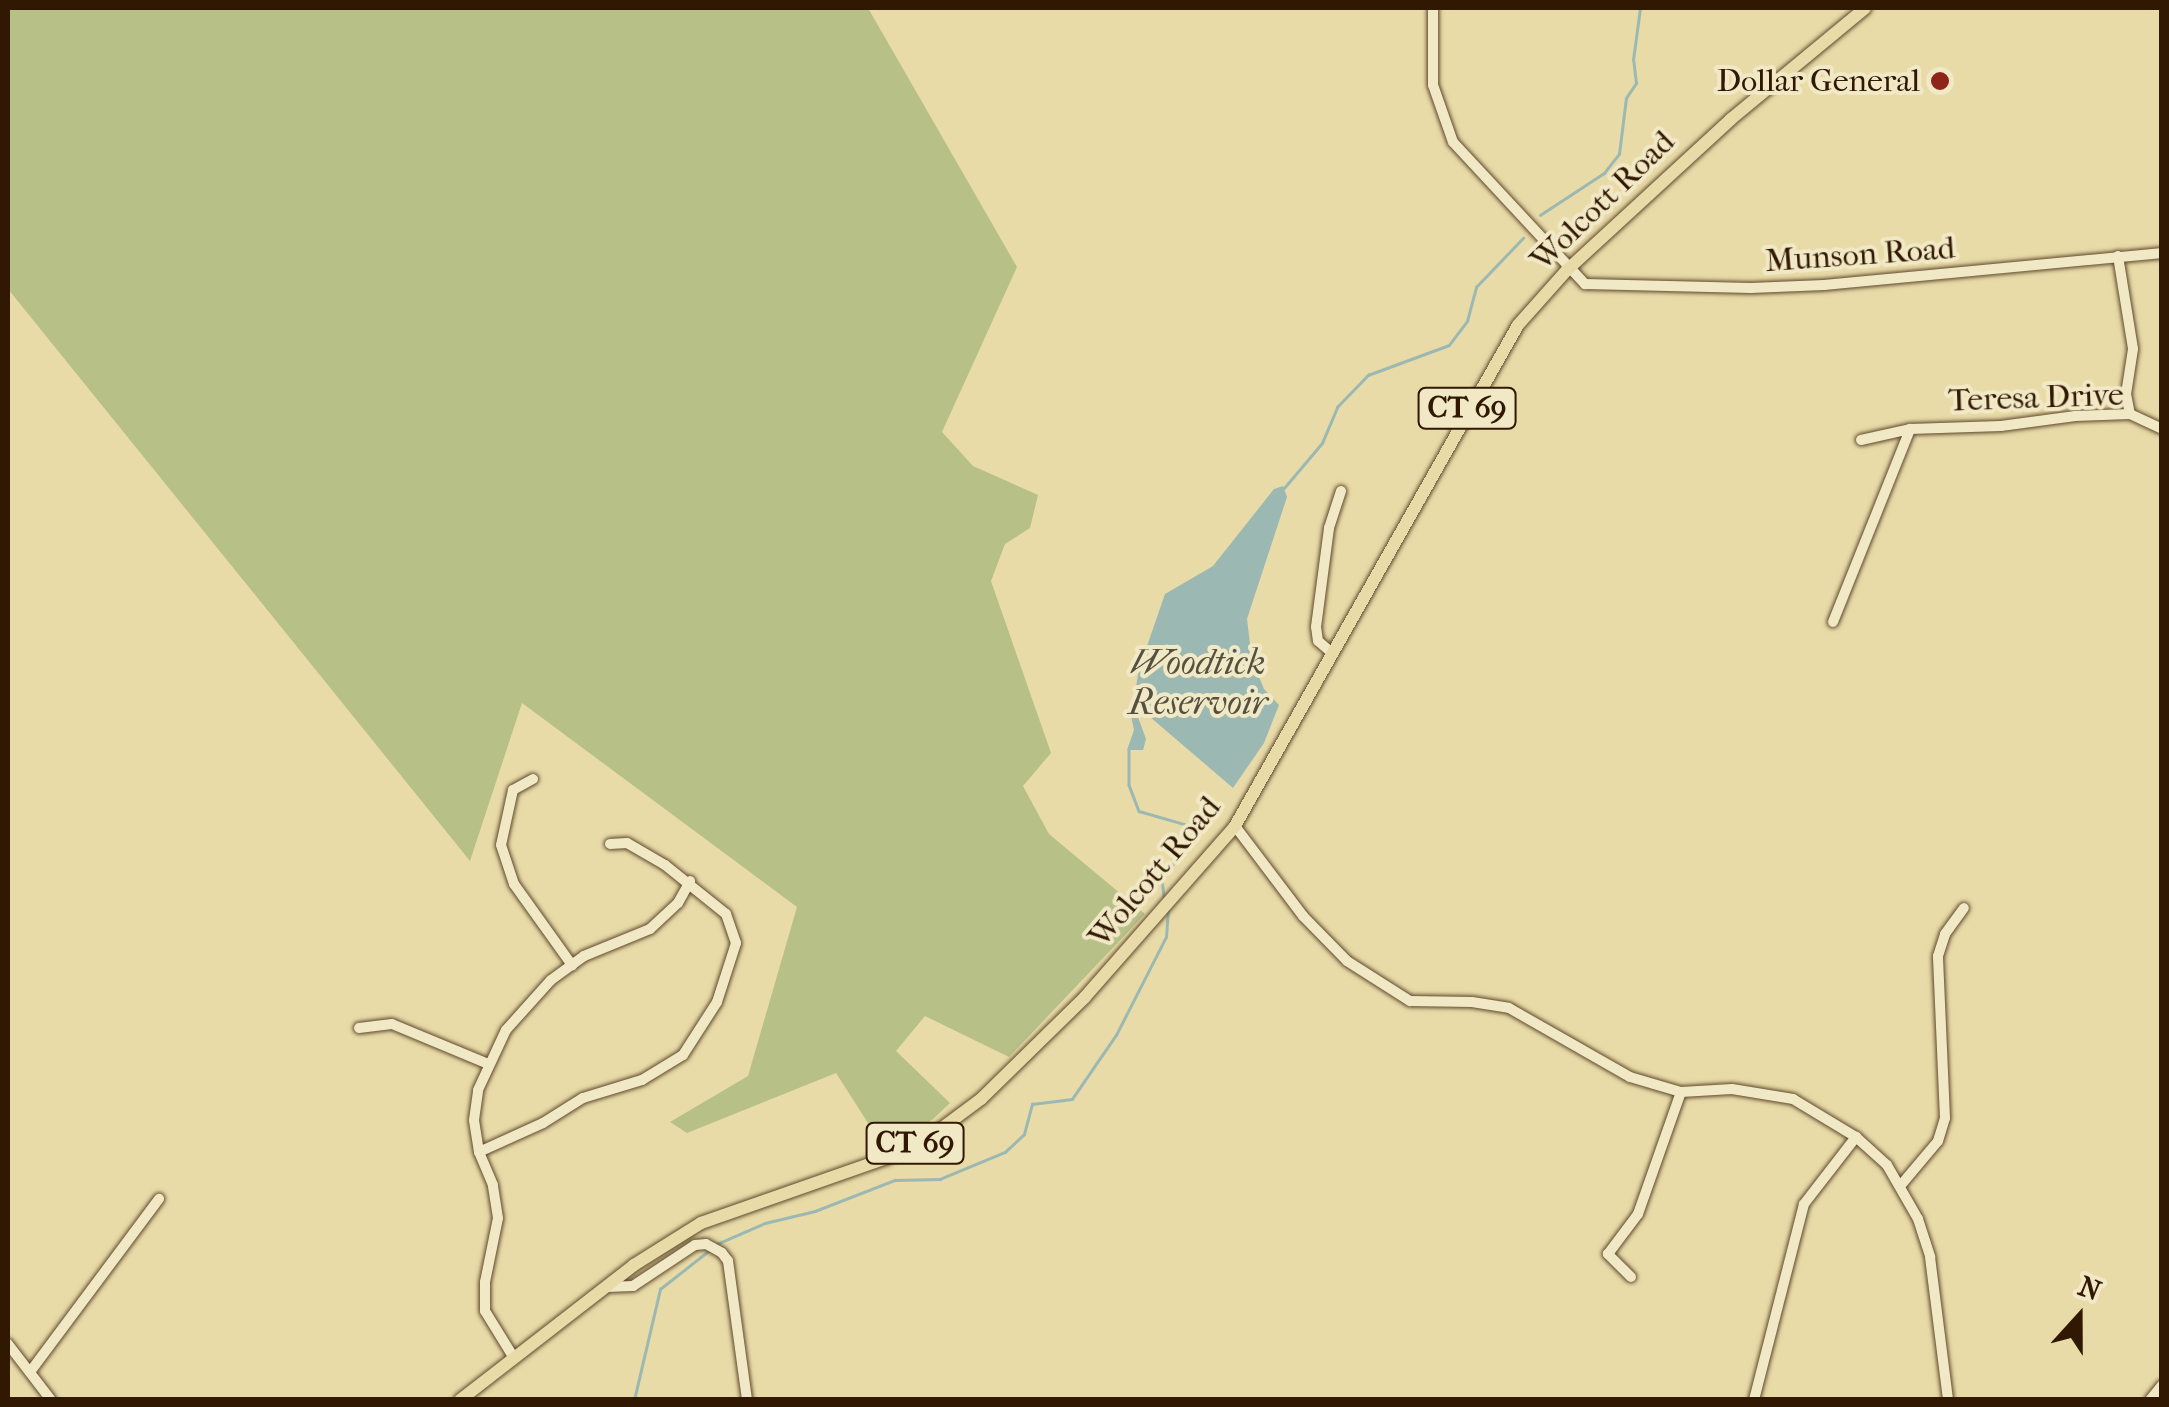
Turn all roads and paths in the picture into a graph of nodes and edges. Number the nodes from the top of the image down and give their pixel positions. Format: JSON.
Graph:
{"nodes":[{"id":1,"x":1432,"y":8,"type":"edge"},
{"id":2,"x":1865,"y":8,"type":"edge"},
{"id":3,"x":2162,"y":253,"type":"edge"},
{"id":4,"x":2118,"y":256,"type":"junction"},
{"id":5,"x":1567,"y":270,"type":"junction"},
{"id":6,"x":2130,"y":414,"type":"junction"},
{"id":7,"x":2162,"y":428,"type":"edge"},
{"id":8,"x":1910,"y":429,"type":"junction"},
{"id":9,"x":1861,"y":440,"type":"dead end"},
{"id":10,"x":1342,"y":491,"type":"dead end"},
{"id":11,"x":1833,"y":622,"type":"dead end"},
{"id":12,"x":1332,"y":653,"type":"junction"},
{"id":13,"x":533,"y":779,"type":"dead end"},
{"id":14,"x":1236,"y":826,"type":"junction"},
{"id":15,"x":610,"y":844,"type":"dead end"},
{"id":16,"x":690,"y":882,"type":"junction"},
{"id":17,"x":1964,"y":908,"type":"dead end"},
{"id":18,"x":572,"y":965,"type":"junction"},
{"id":19,"x":360,"y":1028,"type":"dead end"},
{"id":20,"x":488,"y":1064,"type":"junction"},
{"id":21,"x":1680,"y":1092,"type":"junction"},
{"id":22,"x":1856,"y":1138,"type":"junction"},
{"id":23,"x":479,"y":1152,"type":"junction"},
{"id":24,"x":1901,"y":1185,"type":"junction"},
{"id":25,"x":159,"y":1199,"type":"dead end"},
{"id":26,"x":1631,"y":1276,"type":"dead end"},
{"id":27,"x":607,"y":1287,"type":"junction"},
{"id":28,"x":8,"y":1344,"type":"edge"},
{"id":29,"x":514,"y":1358,"type":"junction"},
{"id":30,"x":30,"y":1372,"type":"junction"},
{"id":31,"x":2162,"y":1385,"type":"edge"},
{"id":32,"x":51,"y":1400,"type":"edge"},
{"id":33,"x":460,"y":1400,"type":"edge"},
{"id":34,"x":747,"y":1400,"type":"edge"},
{"id":35,"x":1754,"y":1400,"type":"edge"},
{"id":36,"x":1948,"y":1400,"type":"edge"},
{"id":37,"x":2150,"y":1400,"type":"edge"}],
"edges":[{"from":1,"to":5,"type":"street"},
{"from":2,"to":5,"type":"main road","name":"Wolcott Road","number":"CT 69"},
{"from":3,"to":4,"type":"street","name":"Munson Road"},
{"from":4,"to":5,"type":"street","name":"Munson Road"},
{"from":4,"to":6,"type":"street"},
{"from":5,"to":12,"type":"main road","name":"Wolcott Road","number":"CT 69"},
{"from":6,"to":7,"type":"street","name":"Teresa Drive"},
{"from":6,"to":8,"type":"street","name":"Teresa Drive"},
{"from":8,"to":9,"type":"street","name":"Teresa Drive"},
{"from":8,"to":11,"type":"street","name":"Teresa Drive"},
{"from":10,"to":12,"type":"street"},
{"from":12,"to":14,"type":"main road","name":"Wolcott Road","number":"CT 69"},
{"from":13,"to":18,"type":"street"},
{"from":14,"to":21,"type":"street"},
{"from":14,"to":27,"type":"main road","name":"Wolcott Road","number":"CT 69"},
{"from":15,"to":16,"type":"street"},
{"from":16,"to":18,"type":"street"},
{"from":16,"to":23,"type":"street"},
{"from":17,"to":24,"type":"street"},
{"from":18,"to":20,"type":"street"},
{"from":19,"to":20,"type":"street"},
{"from":20,"to":23,"type":"street"},
{"from":21,"to":22,"type":"street"},
{"from":21,"to":26,"type":"street"},
{"from":22,"to":24,"type":"street"},
{"from":22,"to":35,"type":"street"},
{"from":23,"to":29,"type":"street"},
{"from":24,"to":36,"type":"street"},
{"from":25,"to":30,"type":"street"},
{"from":27,"to":29,"type":"main road","name":"Wolcott Road","number":"CT 69"},
{"from":27,"to":34,"type":"street"},
{"from":28,"to":30,"type":"street"},
{"from":29,"to":33,"type":"main road","name":"Wolcott Road","number":"CT 69"},
{"from":30,"to":32,"type":"street"},
{"from":31,"to":37,"type":"street"}]}
